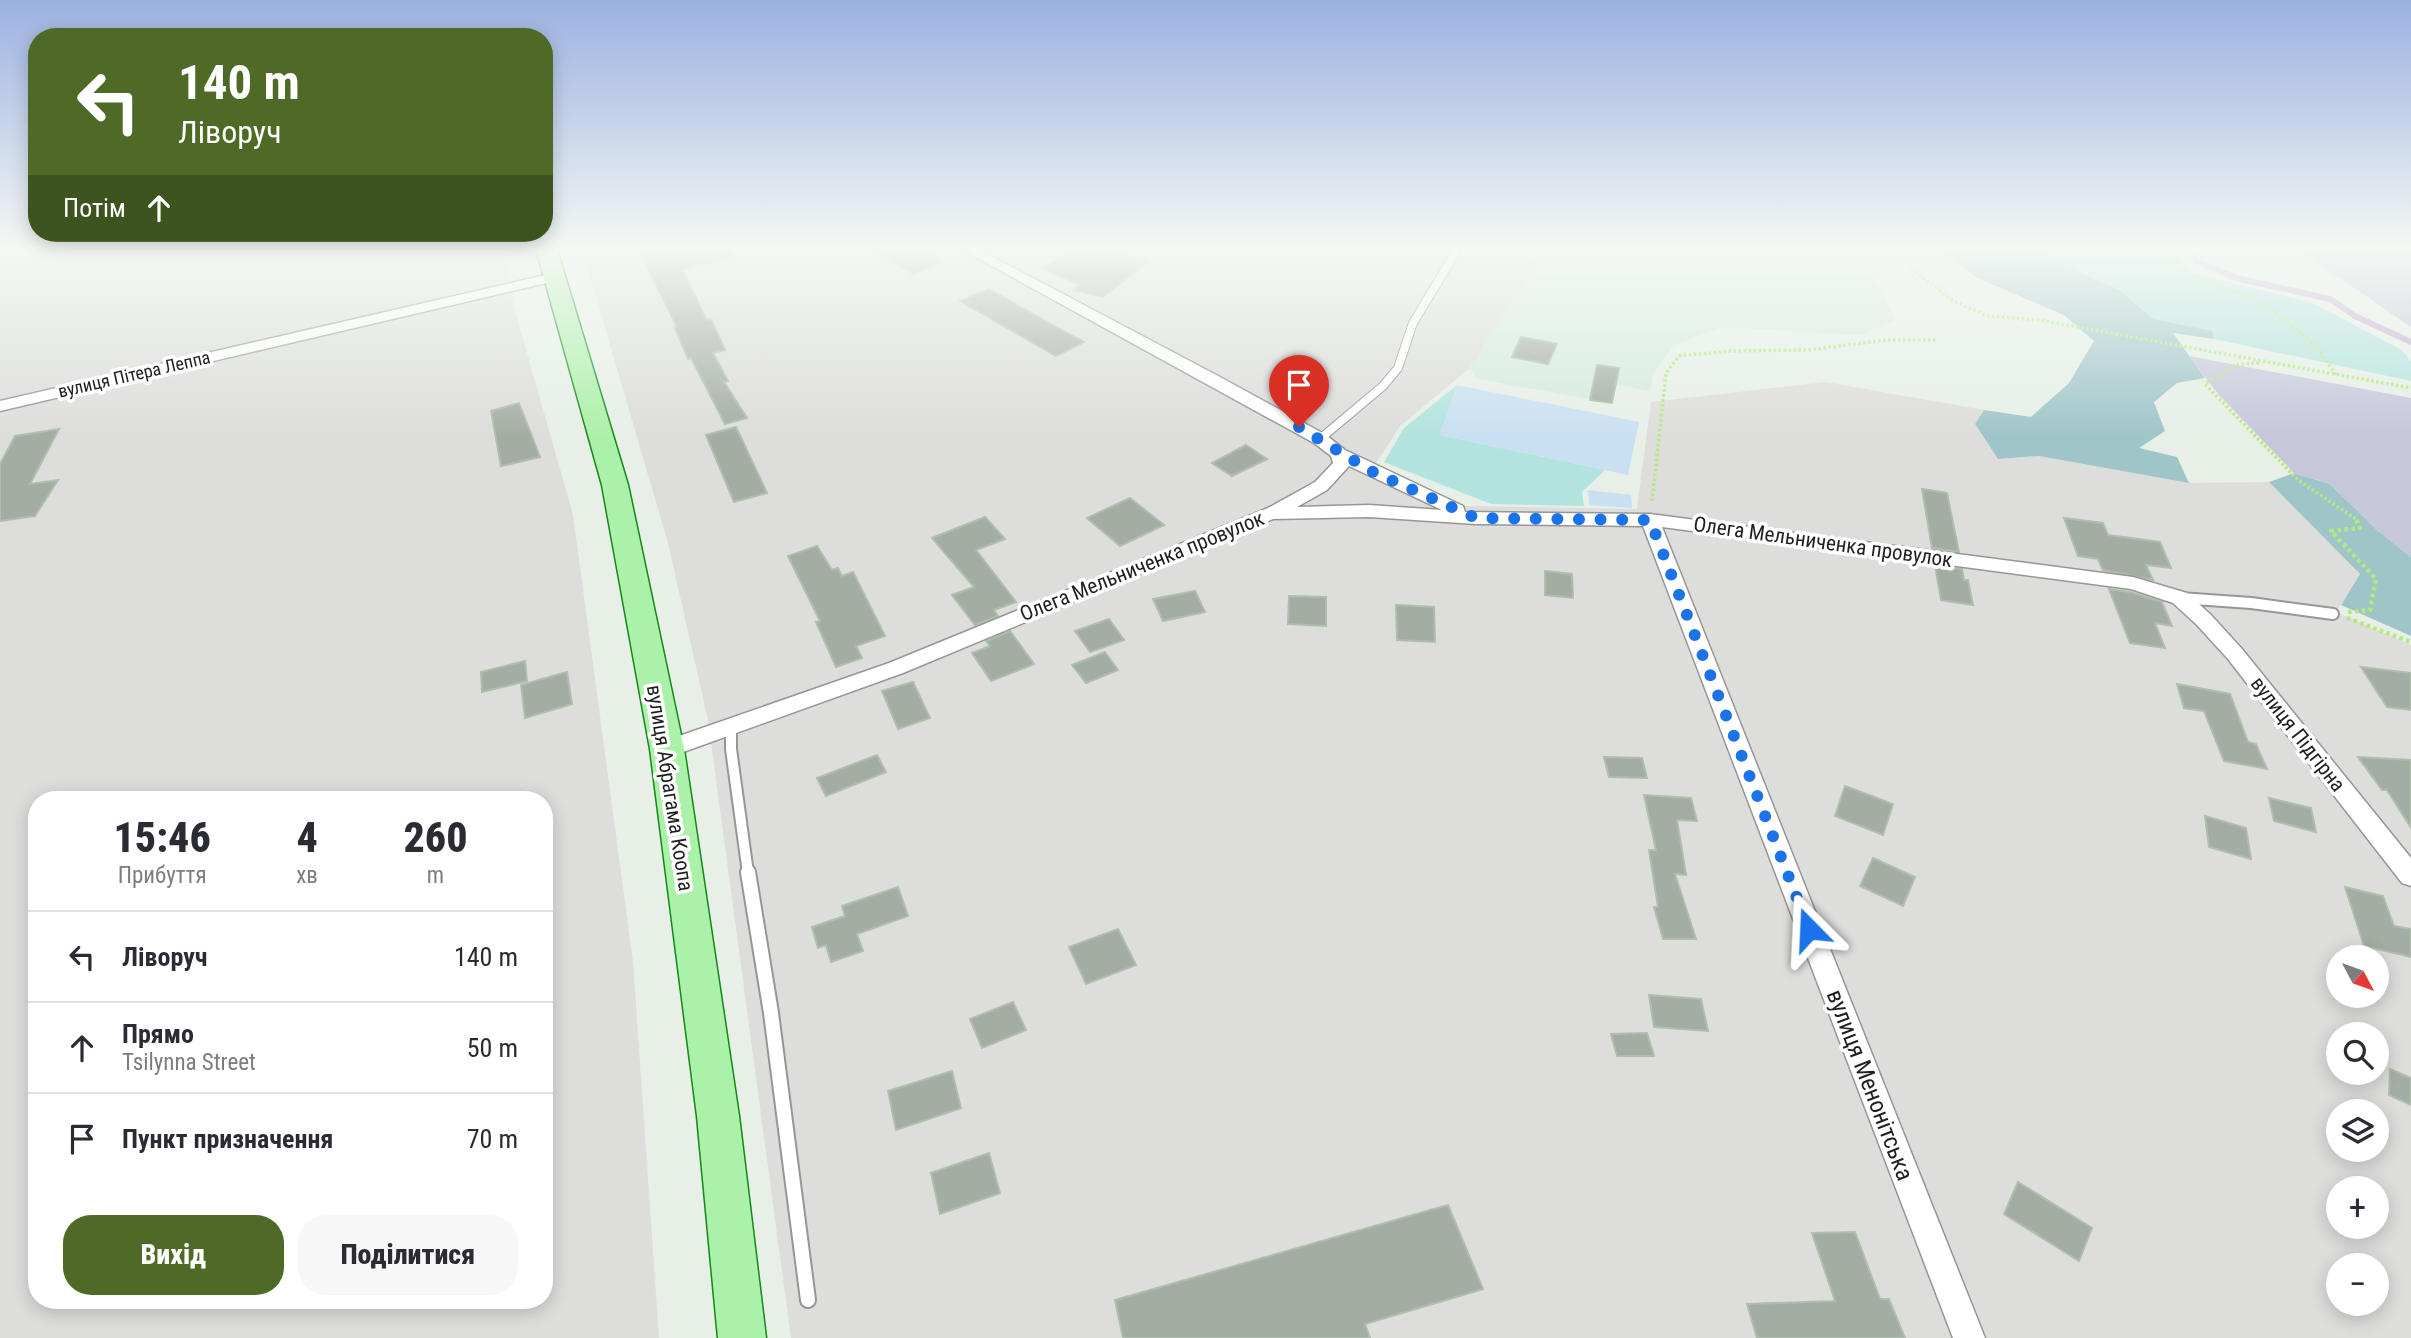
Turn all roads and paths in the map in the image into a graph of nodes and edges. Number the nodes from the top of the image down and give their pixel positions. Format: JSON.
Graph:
{"nodes":[{"id":1,"x":364,"y":311,"type":"edge"},
{"id":2,"x":564,"y":311,"type":"edge"},
{"id":3,"x":1084,"y":311,"type":"edge"},
{"id":4,"x":1420,"y":311,"type":"edge"},
{"id":5,"x":1976,"y":311,"type":"edge"},
{"id":6,"x":2273,"y":311,"type":"edge"},
{"id":7,"x":1937,"y":340,"type":"dead end"},
{"id":8,"x":2264,"y":362,"type":"junction"},
{"id":9,"x":2336,"y":375,"type":"junction"},
{"id":10,"x":2411,"y":388,"type":"edge"},
{"id":11,"x":0,"y":406,"type":"edge"},
{"id":12,"x":1320,"y":439,"type":"junction"},
{"id":13,"x":1339,"y":454,"type":"junction"},
{"id":14,"x":1270,"y":513,"type":"junction"},
{"id":15,"x":1476,"y":518,"type":"junction"},
{"id":16,"x":1650,"y":520,"type":"junction"},
{"id":17,"x":2180,"y":598,"type":"junction"},
{"id":18,"x":2333,"y":614,"type":"junction"},
{"id":19,"x":2411,"y":642,"type":"edge"},
{"id":20,"x":731,"y":727,"type":"junction"},
{"id":21,"x":667,"y":748,"type":"junction"},
{"id":22,"x":2411,"y":876,"type":"edge"},
{"id":23,"x":807,"y":1300,"type":"dead end"},
{"id":24,"x":742,"y":1338,"type":"edge"},
{"id":25,"x":1969,"y":1338,"type":"edge"}],
"edges":[{"from":1,"to":11,"type":"street","name":"вулиця Пітера Леппа"},
{"from":2,"to":21,"type":"main road","name":"вулиця Абрагама Коопа"},
{"from":3,"to":12,"type":"street"},
{"from":4,"to":12,"type":"lane"},
{"from":5,"to":8,"type":"path"},
{"from":6,"to":9,"type":"path"},
{"from":7,"to":16,"type":"path"},
{"from":8,"to":9,"type":"path"},
{"from":8,"to":18,"type":"path"},
{"from":9,"to":10,"type":"path"},
{"from":12,"to":13,"type":"street"},
{"from":13,"to":14,"type":"street"},
{"from":13,"to":15,"type":"street"},
{"from":14,"to":15,"type":"street","name":"Олега Мельниченка провулок"},
{"from":14,"to":20,"type":"street","name":"Олега Мельниченка провулок"},
{"from":15,"to":16,"type":"street","name":"Олега Мельниченка провулок"},
{"from":16,"to":17,"type":"street","name":"Олега Мельниченка провулок"},
{"from":16,"to":25,"type":"street","name":"вулиця Менонітська"},
{"from":17,"to":18,"type":"lane"},
{"from":17,"to":22,"type":"street","name":"вулиця Підгірна"},
{"from":18,"to":19,"type":"path"},
{"from":20,"to":21,"type":"street","name":"Олега Мельниченка провулок"},
{"from":20,"to":23,"type":"lane"},
{"from":21,"to":24,"type":"main road","name":"вулиця Абрагама Коопа"}]}
